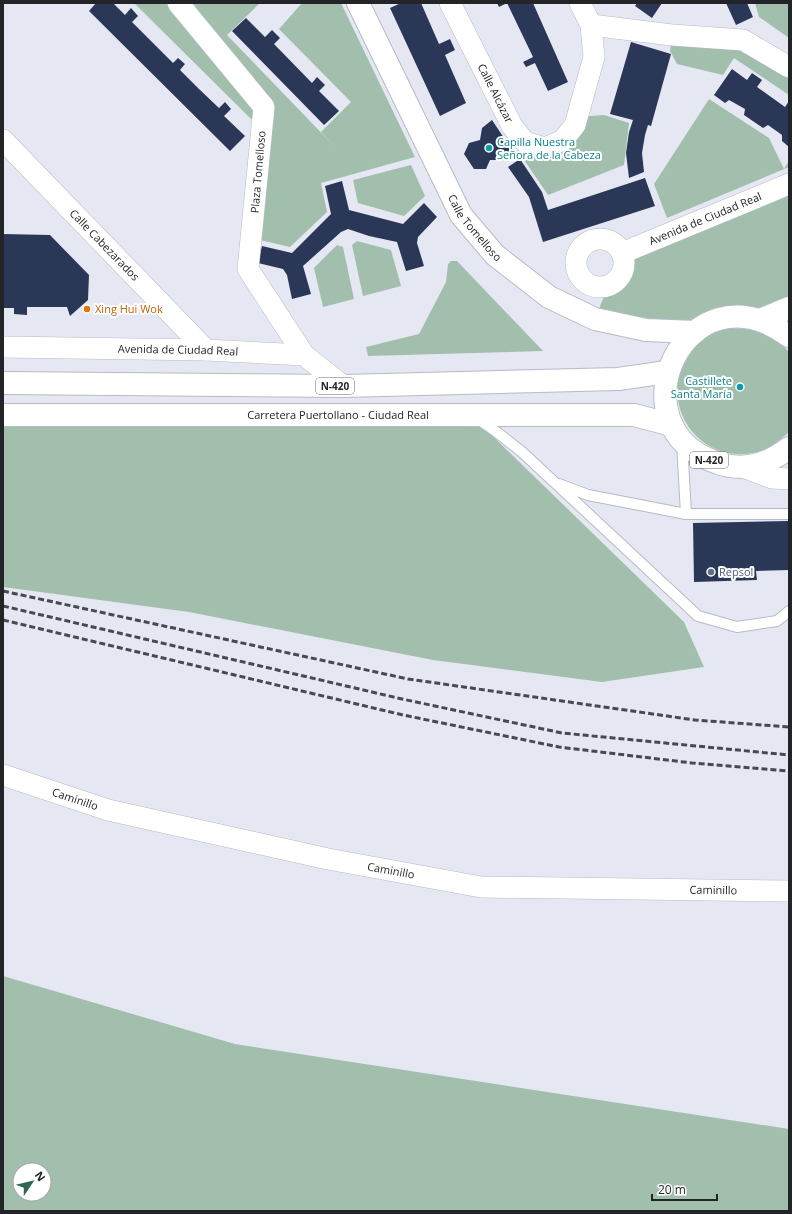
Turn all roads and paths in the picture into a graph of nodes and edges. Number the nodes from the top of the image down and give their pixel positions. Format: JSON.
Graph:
{"nodes":[{"id":1,"x":178,"y":3,"type":"edge"},
{"id":2,"x":450,"y":3,"type":"edge"},
{"id":3,"x":580,"y":3,"type":"edge"},
{"id":4,"x":362,"y":4,"type":"edge"},
{"id":5,"x":591,"y":25,"type":"junction"},
{"id":6,"x":789,"y":67,"type":"edge"},
{"id":7,"x":3,"y":140,"type":"edge"},
{"id":8,"x":789,"y":184,"type":"edge"},
{"id":9,"x":622,"y":253,"type":"dead end"},
{"id":10,"x":789,"y":308,"type":"edge"},
{"id":11,"x":760,"y":320,"type":"junction"},
{"id":12,"x":695,"y":332,"type":"junction"},
{"id":13,"x":789,"y":336,"type":"edge"},
{"id":14,"x":3,"y":347,"type":"edge"},
{"id":15,"x":206,"y":350,"type":"junction"},
{"id":16,"x":304,"y":355,"type":"junction"},
{"id":17,"x":667,"y":372,"type":"junction"},
{"id":18,"x":3,"y":383,"type":"edge"},
{"id":19,"x":342,"y":386,"type":"junction"},
{"id":20,"x":3,"y":415,"type":"edge"},
{"id":21,"x":471,"y":415,"type":"junction"},
{"id":22,"x":677,"y":432,"type":"junction"},
{"id":23,"x":789,"y":448,"type":"edge"},
{"id":24,"x":742,"y":467,"type":"junction"},
{"id":25,"x":789,"y":478,"type":"edge"},
{"id":26,"x":554,"y":482,"type":"junction"},
{"id":27,"x":686,"y":514,"type":"junction"},
{"id":28,"x":789,"y":514,"type":"edge"},
{"id":29,"x":789,"y":611,"type":"edge"},
{"id":30,"x":3,"y":775,"type":"edge"},
{"id":31,"x":789,"y":891,"type":"edge"}],
"edges":[{"from":1,"to":16,"type":"street","name":"Plaza Tomelloso"},
{"from":2,"to":5,"type":"street","name":"Calle Alcázar"},
{"from":3,"to":5,"type":"street","name":"Calle Alcázar"},
{"from":4,"to":12,"type":"main road","name":"Calle Tomelloso"},
{"from":5,"to":6,"type":"street"},
{"from":7,"to":15,"type":"street","name":"Calle Cabezarados"},
{"from":8,"to":9,"type":"street","name":"Avenida de Ciudad Real"},
{"from":10,"to":11,"type":"main road"},
{"from":11,"to":12,"type":"main road","number":"N-420"},
{"from":11,"to":13,"type":"main road","number":"N-420"},
{"from":12,"to":17,"type":"main road","number":"N-420"},
{"from":14,"to":15,"type":"street","name":"Avenida de Ciudad Real"},
{"from":15,"to":16,"type":"street","name":"Avenida de Ciudad Real"},
{"from":16,"to":19,"type":"street"},
{"from":17,"to":19,"type":"main road","number":"N-420"},
{"from":17,"to":22,"type":"main road","number":"N-420"},
{"from":18,"to":19,"type":"main road","number":"N-420"},
{"from":20,"to":21,"type":"main road","name":"Carretera Puertollano - Ciudad Real","number":"N-420"},
{"from":21,"to":22,"type":"main road","name":"Carretera Puertollano - Ciudad Real","number":"N-420"},
{"from":21,"to":26,"type":"lane"},
{"from":22,"to":24,"type":"main road","number":"N-420"},
{"from":22,"to":27,"type":"lane"},
{"from":23,"to":24,"type":"main road","number":"N-420"},
{"from":24,"to":25,"type":"street"},
{"from":26,"to":27,"type":"lane"},
{"from":26,"to":29,"type":"lane"},
{"from":27,"to":28,"type":"lane"},
{"from":30,"to":31,"type":"street","name":"Caminillo"}]}
